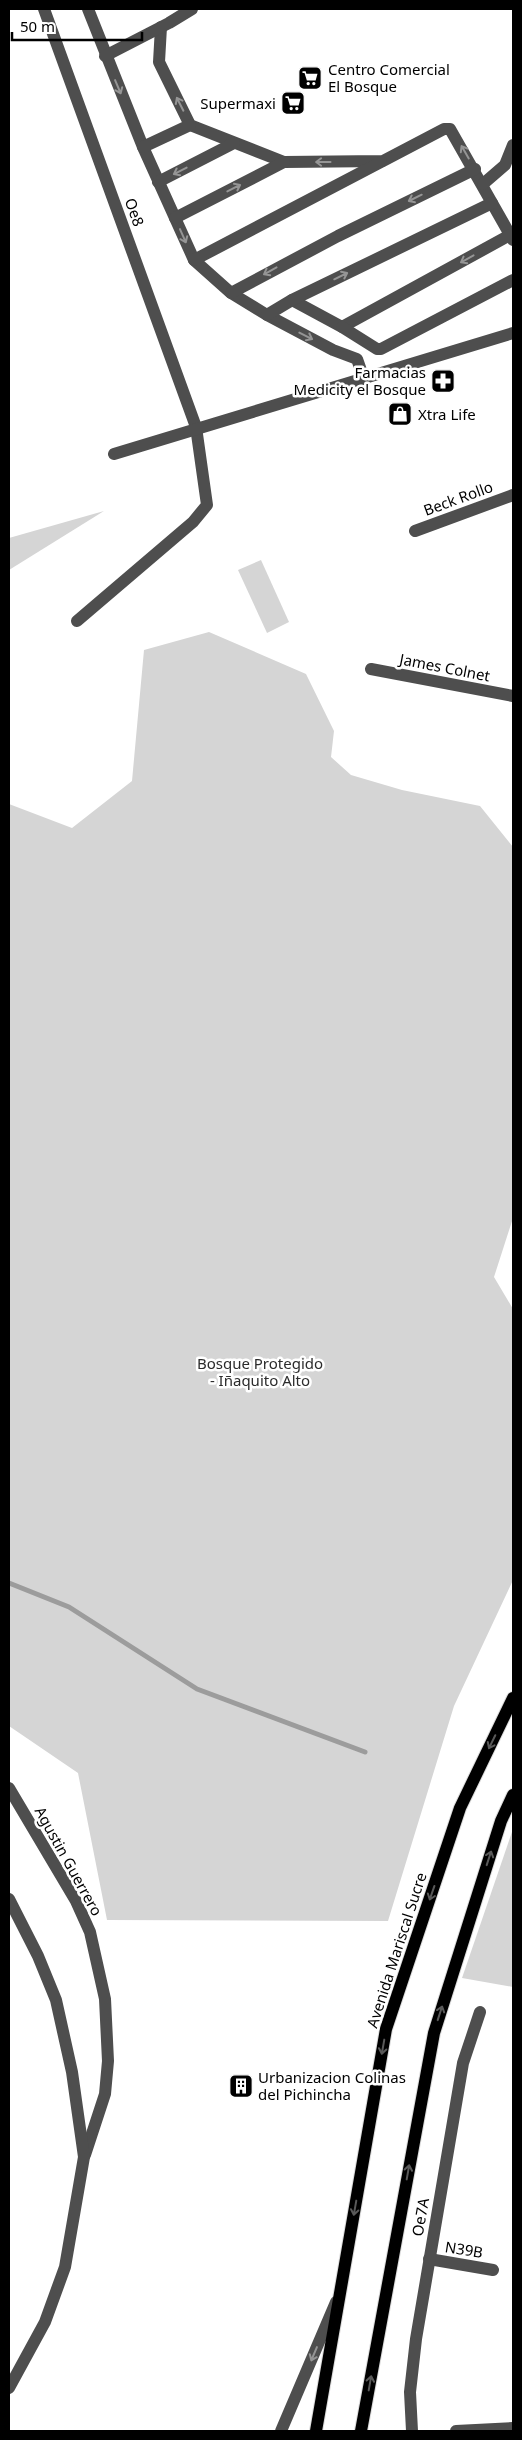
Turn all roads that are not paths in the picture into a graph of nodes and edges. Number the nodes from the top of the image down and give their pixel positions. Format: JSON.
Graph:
{"nodes":[{"id":1,"x":44,"y":9,"type":"edge"},
{"id":2,"x":192,"y":9,"type":"edge"},
{"id":3,"x":91,"y":10,"type":"edge"},
{"id":4,"x":161,"y":27,"type":"junction"},
{"id":5,"x":105,"y":56,"type":"junction"},
{"id":6,"x":190,"y":125,"type":"junction"},
{"id":7,"x":234,"y":143,"type":"junction"},
{"id":8,"x":513,"y":145,"type":"edge"},
{"id":9,"x":143,"y":147,"type":"junction"},
{"id":10,"x":384,"y":161,"type":"junction"},
{"id":11,"x":284,"y":162,"type":"junction"},
{"id":12,"x":475,"y":169,"type":"junction"},
{"id":13,"x":158,"y":182,"type":"junction"},
{"id":14,"x":483,"y":184,"type":"junction"},
{"id":15,"x":492,"y":202,"type":"junction"},
{"id":16,"x":174,"y":218,"type":"junction"},
{"id":17,"x":512,"y":238,"type":"edge"},
{"id":18,"x":194,"y":260,"type":"junction"},
{"id":19,"x":513,"y":280,"type":"edge"},
{"id":20,"x":231,"y":293,"type":"junction"},
{"id":21,"x":292,"y":300,"type":"junction"},
{"id":22,"x":267,"y":315,"type":"junction"},
{"id":23,"x":342,"y":327,"type":"junction"},
{"id":24,"x":513,"y":333,"type":"edge"},
{"id":25,"x":364,"y":379,"type":"junction"},
{"id":26,"x":196,"y":427,"type":"junction"},
{"id":27,"x":114,"y":454,"type":"dead end"},
{"id":28,"x":513,"y":495,"type":"edge"},
{"id":29,"x":415,"y":531,"type":"dead end"},
{"id":30,"x":77,"y":621,"type":"dead end"},
{"id":31,"x":371,"y":669,"type":"dead end"},
{"id":32,"x":513,"y":696,"type":"edge"},
{"id":33,"x":513,"y":1698,"type":"edge"},
{"id":34,"x":9,"y":1788,"type":"edge"},
{"id":35,"x":513,"y":1795,"type":"edge"},
{"id":36,"x":9,"y":1900,"type":"edge"},
{"id":37,"x":480,"y":2012,"type":"dead end"},
{"id":38,"x":84,"y":2158,"type":"junction"},
{"id":39,"x":429,"y":2260,"type":"junction"},
{"id":40,"x":494,"y":2270,"type":"dead end"},
{"id":41,"x":340,"y":2293,"type":"junction"},
{"id":42,"x":9,"y":2388,"type":"edge"},
{"id":43,"x":513,"y":2428,"type":"edge"},
{"id":44,"x":281,"y":2431,"type":"edge"},
{"id":45,"x":316,"y":2431,"type":"edge"},
{"id":46,"x":361,"y":2431,"type":"edge"},
{"id":47,"x":412,"y":2431,"type":"edge"},
{"id":48,"x":456,"y":2431,"type":"edge"}],
"edges":[{"from":1,"to":26,"type":"street","name":"Oe8"},
{"from":2,"to":4,"type":"street"},
{"from":3,"to":5,"type":"street"},
{"from":4,"to":5,"type":"street"},
{"from":6,"to":4,"type":"street","one_way":true},
{"from":5,"to":9,"type":"street","one_way":true},
{"from":6,"to":7,"type":"street"},
{"from":6,"to":9,"type":"street"},
{"from":7,"to":11,"type":"street"},
{"from":7,"to":13,"type":"street","one_way":true},
{"from":8,"to":14,"type":"street"},
{"from":9,"to":13,"type":"street"},
{"from":10,"to":11,"type":"street","one_way":true},
{"from":12,"to":10,"type":"street","one_way":true},
{"from":10,"to":18,"type":"street"},
{"from":16,"to":11,"type":"street","one_way":true},
{"from":12,"to":14,"type":"street"},
{"from":12,"to":20,"type":"street","one_way":true},
{"from":13,"to":16,"type":"street"},
{"from":14,"to":15,"type":"street"},
{"from":15,"to":17,"type":"street"},
{"from":21,"to":15,"type":"street","one_way":true},
{"from":16,"to":18,"type":"street","one_way":true},
{"from":17,"to":23,"type":"street","one_way":true},
{"from":18,"to":20,"type":"street"},
{"from":19,"to":23,"type":"street"},
{"from":20,"to":22,"type":"street"},
{"from":21,"to":22,"type":"street"},
{"from":21,"to":23,"type":"street"},
{"from":22,"to":25,"type":"street","one_way":true},
{"from":24,"to":25,"type":"street"},
{"from":25,"to":26,"type":"street"},
{"from":26,"to":27,"type":"street"},
{"from":26,"to":30,"type":"street","name":"Oe8"},
{"from":28,"to":29,"type":"street","name":"Beck Rollo"},
{"from":31,"to":32,"type":"street","name":"James Colnet"},
{"from":33,"to":41,"type":"main road","name":"Avenida Mariscal Sucre","one_way":true},
{"from":34,"to":38,"type":"street","name":"Agustin Guerrero"},
{"from":46,"to":35,"type":"main road","one_way":true},
{"from":36,"to":38,"type":"street"},
{"from":37,"to":39,"type":"street","name":"Oe7A"},
{"from":38,"to":42,"type":"street"},
{"from":39,"to":40,"type":"street","name":"N39B"},
{"from":39,"to":47,"type":"street","name":"Oe7A"},
{"from":41,"to":44,"type":"street","one_way":true},
{"from":41,"to":45,"type":"main road","name":"Avenida Mariscal Sucre"},
{"from":43,"to":48,"type":"street"}]}
